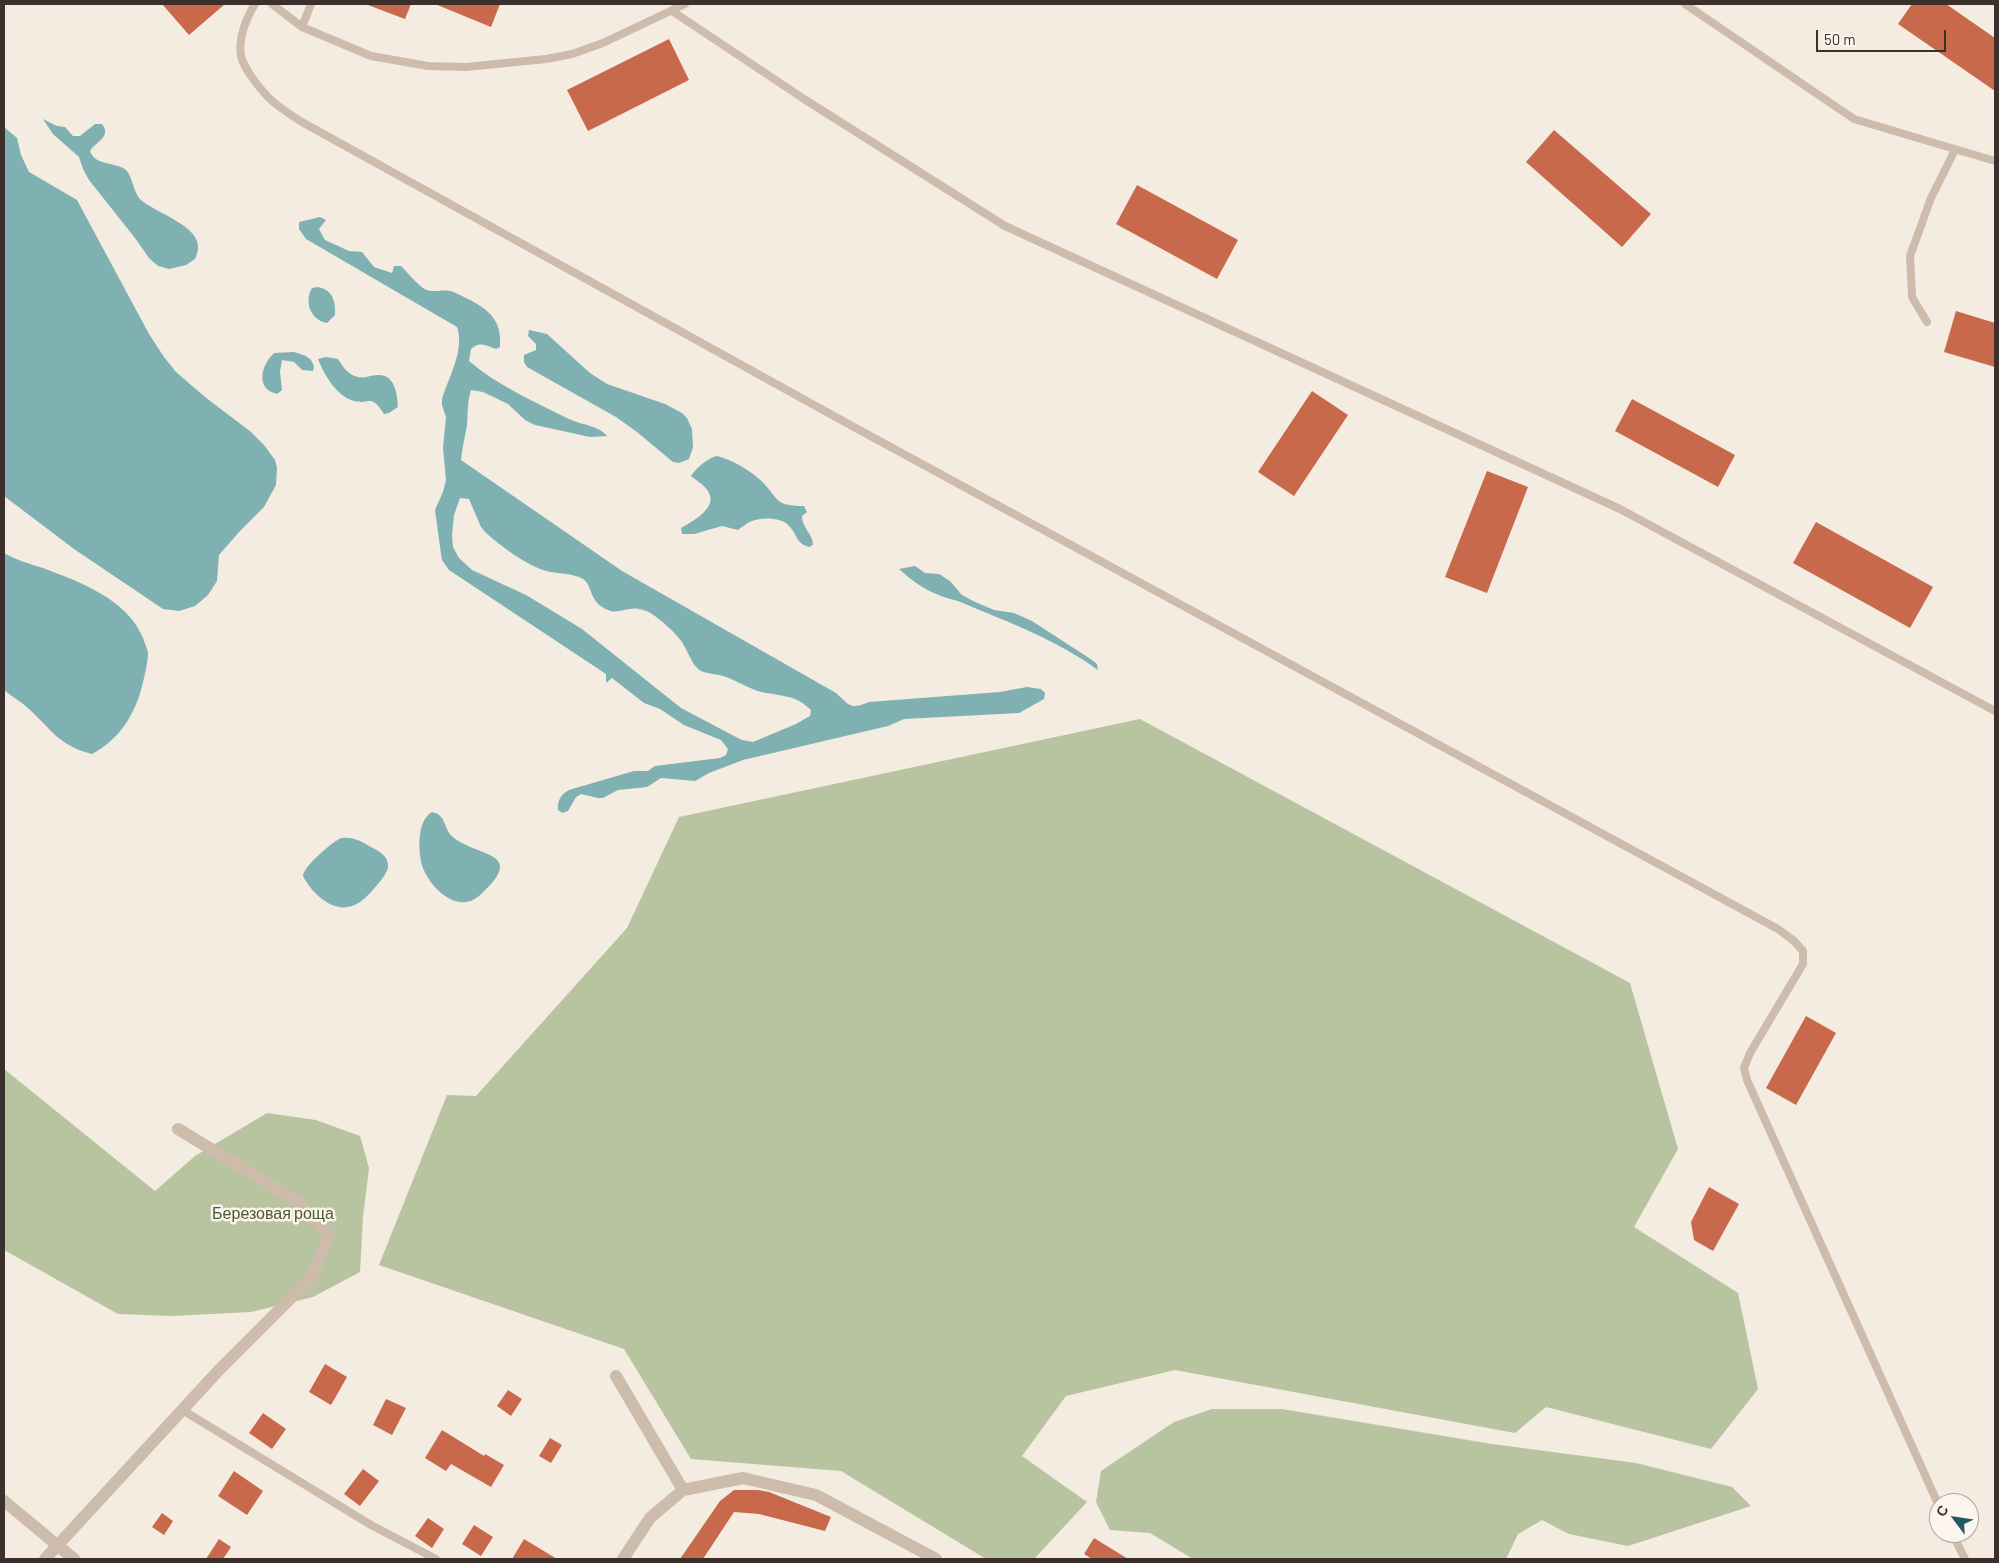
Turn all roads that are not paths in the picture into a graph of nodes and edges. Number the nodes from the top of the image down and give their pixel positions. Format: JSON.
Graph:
{"nodes":[{"id":1,"x":255,"y":4,"type":"edge"},
{"id":2,"x":272,"y":4,"type":"edge"},
{"id":3,"x":311,"y":4,"type":"edge"},
{"id":4,"x":685,"y":4,"type":"edge"},
{"id":5,"x":1685,"y":4,"type":"edge"},
{"id":6,"x":1702,"y":4,"type":"edge"},
{"id":7,"x":672,"y":11,"type":"junction"},
{"id":8,"x":1696,"y":11,"type":"junction"},
{"id":9,"x":302,"y":28,"type":"junction"},
{"id":10,"x":1954,"y":150,"type":"junction"},
{"id":11,"x":1995,"y":162,"type":"edge"},
{"id":12,"x":1927,"y":322,"type":"dead end"},
{"id":13,"x":1995,"y":711,"type":"edge"},
{"id":14,"x":178,"y":1129,"type":"dead end"},
{"id":15,"x":616,"y":1376,"type":"dead end"},
{"id":16,"x":184,"y":1411,"type":"junction"},
{"id":17,"x":683,"y":1490,"type":"junction"},
{"id":18,"x":1933,"y":1493,"type":"edge"},
{"id":19,"x":4,"y":1502,"type":"edge"},
{"id":20,"x":1957,"y":1543,"type":"edge"},
{"id":21,"x":57,"y":1545,"type":"junction"},
{"id":22,"x":45,"y":1559,"type":"edge"},
{"id":23,"x":74,"y":1559,"type":"edge"},
{"id":24,"x":436,"y":1559,"type":"edge"},
{"id":25,"x":623,"y":1559,"type":"edge"},
{"id":26,"x":936,"y":1559,"type":"edge"},
{"id":27,"x":1965,"y":1559,"type":"edge"}],
"edges":[{"from":1,"to":18,"type":"lane"},
{"from":2,"to":9,"type":"lane"},
{"from":3,"to":9,"type":"lane"},
{"from":4,"to":7,"type":"lane"},
{"from":5,"to":8,"type":"lane"},
{"from":6,"to":8,"type":"lane"},
{"from":7,"to":9,"type":"lane"},
{"from":7,"to":13,"type":"lane"},
{"from":8,"to":10,"type":"lane"},
{"from":10,"to":11,"type":"lane"},
{"from":10,"to":12,"type":"lane"},
{"from":14,"to":16,"type":"street"},
{"from":15,"to":17,"type":"street"},
{"from":16,"to":21,"type":"street"},
{"from":16,"to":24,"type":"lane"},
{"from":17,"to":25,"type":"street"},
{"from":17,"to":26,"type":"street"},
{"from":19,"to":21,"type":"street"},
{"from":20,"to":27,"type":"lane"},
{"from":21,"to":22,"type":"street"},
{"from":21,"to":23,"type":"street"}]}
